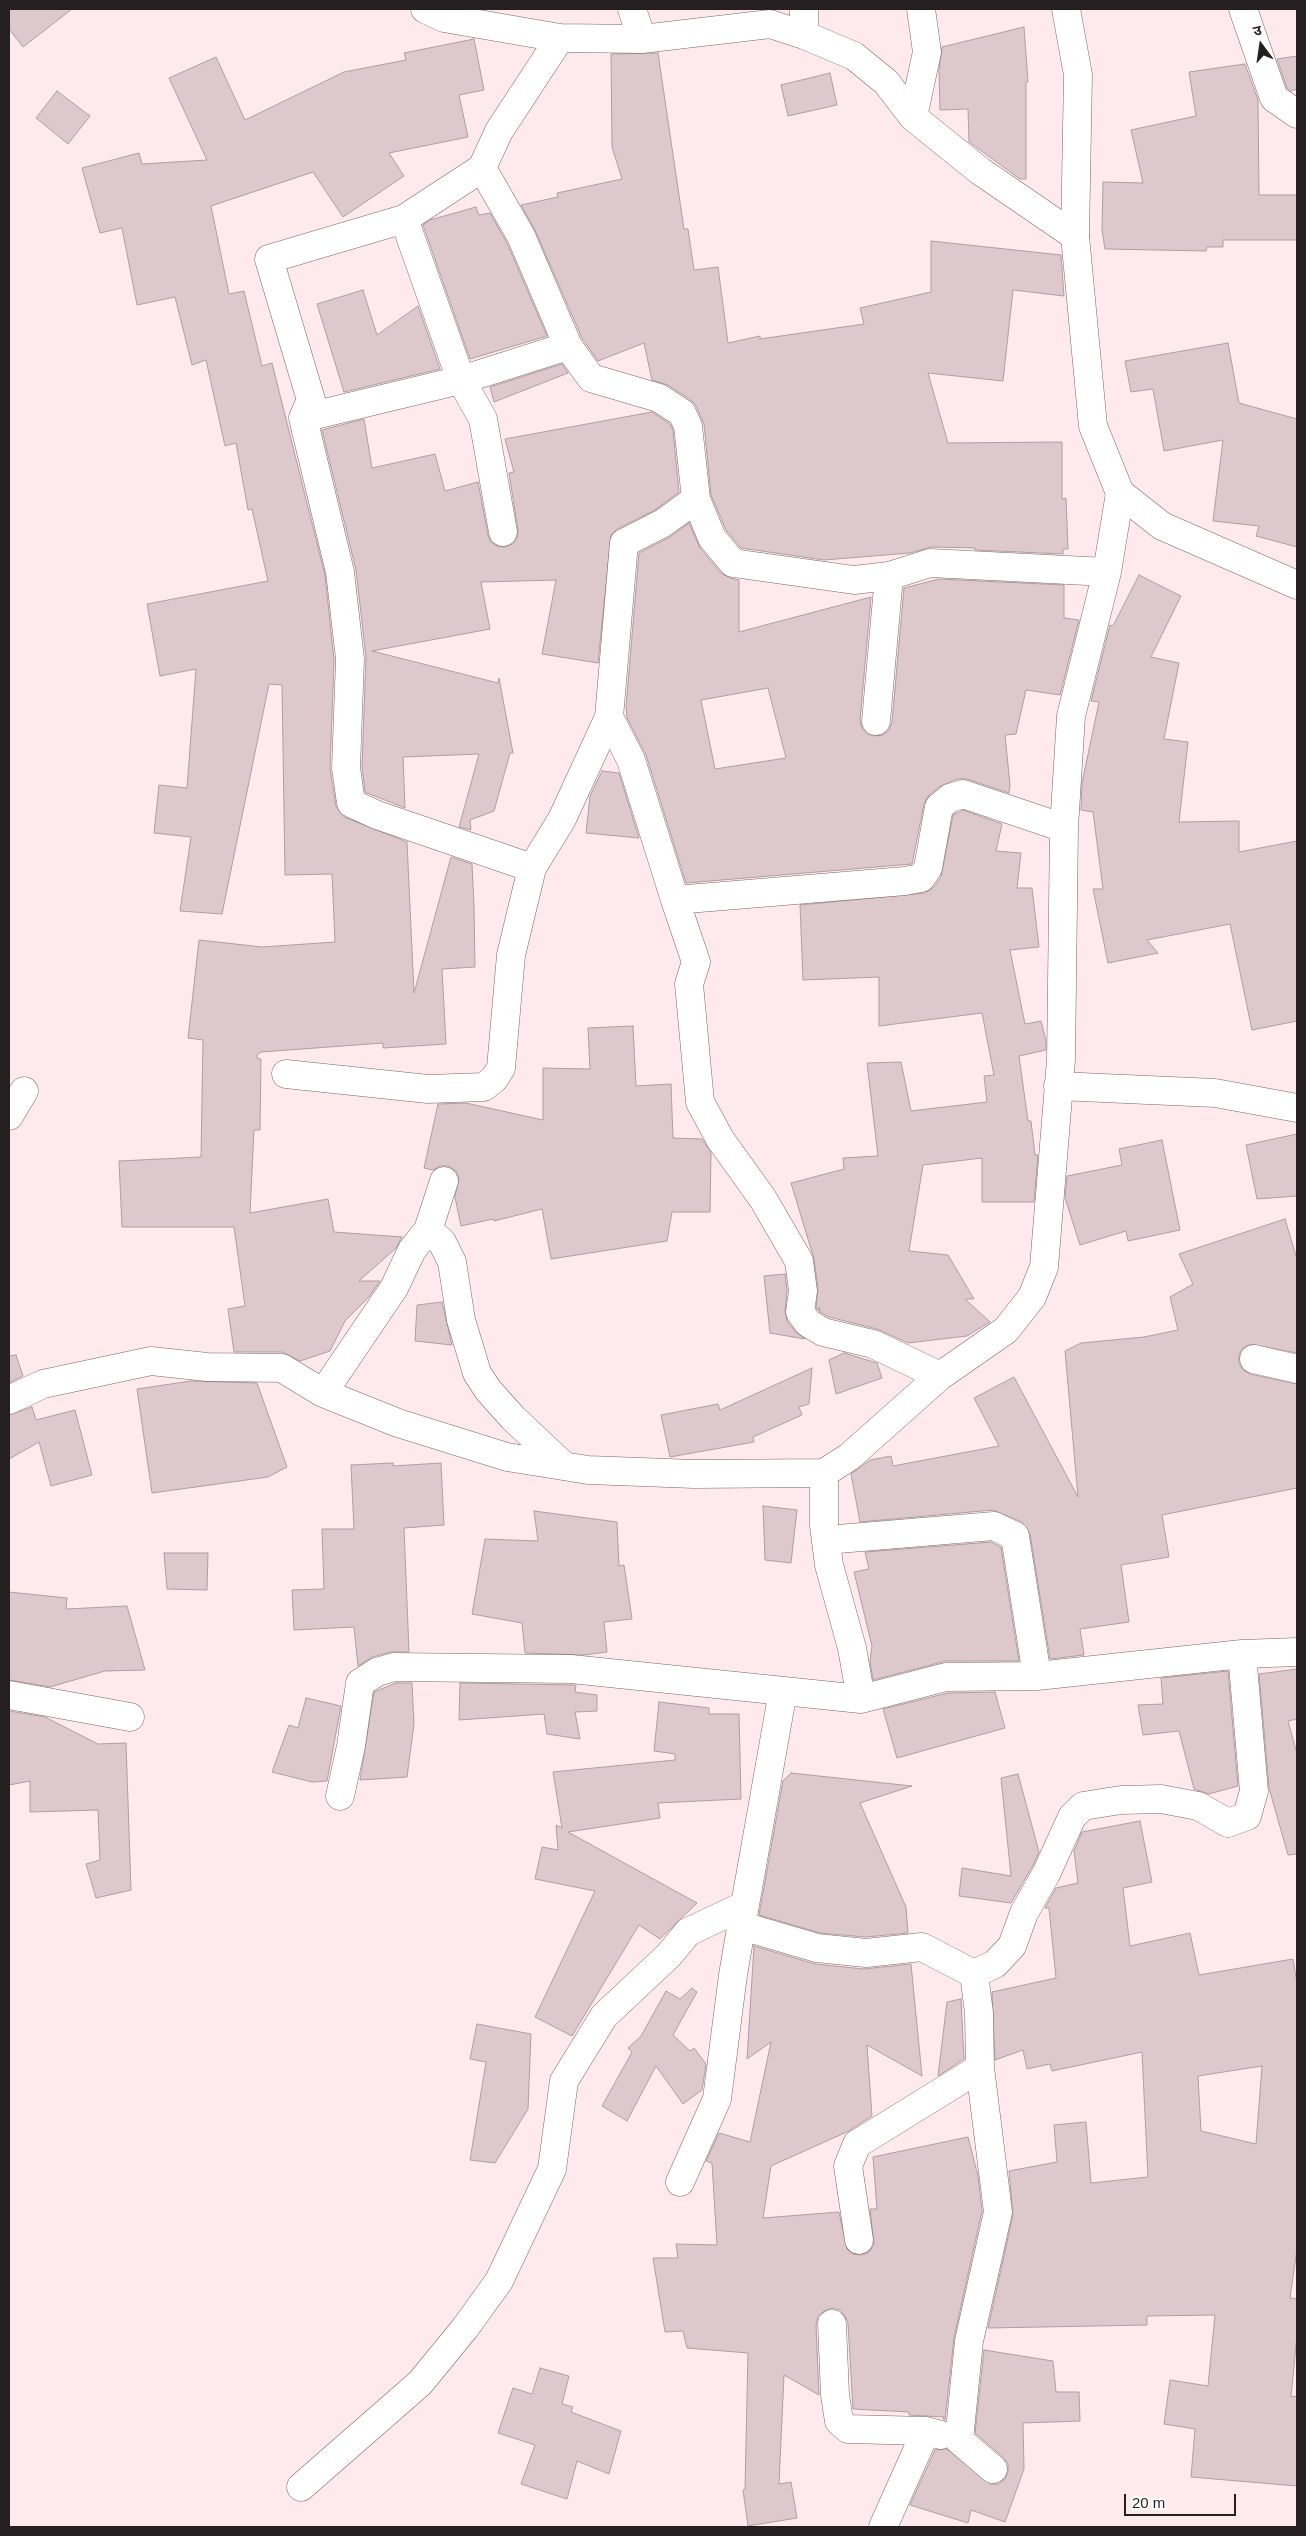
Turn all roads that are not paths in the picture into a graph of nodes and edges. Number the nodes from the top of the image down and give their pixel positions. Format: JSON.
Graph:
{"nodes":[{"id":1,"x":424,"y":9,"type":"edge"},
{"id":2,"x":632,"y":9,"type":"edge"},
{"id":3,"x":921,"y":9,"type":"edge"},
{"id":4,"x":1066,"y":9,"type":"edge"},
{"id":5,"x":1243,"y":9,"type":"edge"},
{"id":6,"x":804,"y":22,"type":"edge"},
{"id":7,"x":560,"y":38,"type":"junction"},
{"id":8,"x":642,"y":39,"type":"junction"},
{"id":9,"x":1297,"y":114,"type":"edge"},
{"id":10,"x":913,"y":117,"type":"junction"},
{"id":11,"x":482,"y":168,"type":"junction"},
{"id":12,"x":404,"y":219,"type":"junction"},
{"id":13,"x":1075,"y":236,"type":"junction"},
{"id":14,"x":568,"y":346,"type":"junction"},
{"id":15,"x":462,"y":380,"type":"junction"},
{"id":16,"x":303,"y":418,"type":"junction"},
{"id":17,"x":1120,"y":493,"type":"junction"},
{"id":18,"x":696,"y":499,"type":"junction"},
{"id":19,"x":503,"y":532,"type":"dead end"},
{"id":20,"x":1106,"y":572,"type":"junction"},
{"id":21,"x":889,"y":576,"type":"junction"},
{"id":22,"x":1297,"y":585,"type":"edge"},
{"id":23,"x":609,"y":716,"type":"junction"},
{"id":24,"x":876,"y":721,"type":"dead end"},
{"id":25,"x":1064,"y":828,"type":"junction"},
{"id":26,"x":532,"y":868,"type":"junction"},
{"id":27,"x":675,"y":900,"type":"junction"},
{"id":28,"x":286,"y":1074,"type":"dead end"},
{"id":29,"x":1058,"y":1086,"type":"junction"},
{"id":30,"x":24,"y":1092,"type":"dead end"},
{"id":31,"x":1297,"y":1108,"type":"edge"},
{"id":32,"x":9,"y":1116,"type":"edge"},
{"id":33,"x":444,"y":1180,"type":"dead end"},
{"id":34,"x":428,"y":1230,"type":"junction"},
{"id":35,"x":1254,"y":1359,"type":"dead end"},
{"id":36,"x":1297,"y":1369,"type":"edge"},
{"id":37,"x":940,"y":1376,"type":"junction"},
{"id":38,"x":322,"y":1393,"type":"junction"},
{"id":39,"x":9,"y":1400,"type":"edge"},
{"id":40,"x":564,"y":1466,"type":"junction"},
{"id":41,"x":824,"y":1473,"type":"junction"},
{"id":42,"x":826,"y":1540,"type":"junction"},
{"id":43,"x":1297,"y":1652,"type":"edge"},
{"id":44,"x":1242,"y":1654,"type":"junction"},
{"id":45,"x":1037,"y":1676,"type":"junction"},
{"id":46,"x":783,"y":1691,"type":"junction"},
{"id":47,"x":9,"y":1695,"type":"edge"},
{"id":48,"x":861,"y":1699,"type":"junction"},
{"id":49,"x":130,"y":1717,"type":"dead end"},
{"id":50,"x":340,"y":1796,"type":"dead end"},
{"id":51,"x":743,"y":1915,"type":"junction"},
{"id":52,"x":974,"y":1974,"type":"junction"},
{"id":53,"x":980,"y":2068,"type":"junction"},
{"id":54,"x":680,"y":2182,"type":"dead end"},
{"id":55,"x":860,"y":2240,"type":"dead end"},
{"id":56,"x":832,"y":2324,"type":"dead end"},
{"id":57,"x":926,"y":2431,"type":"junction"},
{"id":58,"x":959,"y":2440,"type":"junction"},
{"id":59,"x":993,"y":2469,"type":"dead end"},
{"id":60,"x":301,"y":2487,"type":"dead end"},
{"id":61,"x":884,"y":2527,"type":"edge"}],
"edges":[{"from":1,"to":7,"type":"street"},
{"from":2,"to":8,"type":"street"},
{"from":3,"to":10,"type":"street"},
{"from":4,"to":13,"type":"street"},
{"from":5,"to":9,"type":"street"},
{"from":6,"to":8,"type":"street"},
{"from":6,"to":10,"type":"street"},
{"from":7,"to":8,"type":"street"},
{"from":7,"to":11,"type":"street"},
{"from":10,"to":13,"type":"street"},
{"from":11,"to":12,"type":"street"},
{"from":11,"to":14,"type":"street"},
{"from":12,"to":15,"type":"street"},
{"from":12,"to":16,"type":"street"},
{"from":13,"to":17,"type":"street"},
{"from":14,"to":15,"type":"street"},
{"from":14,"to":18,"type":"street"},
{"from":15,"to":16,"type":"street"},
{"from":15,"to":19,"type":"street"},
{"from":16,"to":26,"type":"street"},
{"from":17,"to":20,"type":"street"},
{"from":17,"to":22,"type":"street"},
{"from":18,"to":21,"type":"street"},
{"from":18,"to":23,"type":"street"},
{"from":20,"to":21,"type":"street"},
{"from":20,"to":25,"type":"street"},
{"from":21,"to":24,"type":"street"},
{"from":23,"to":26,"type":"street"},
{"from":23,"to":27,"type":"street"},
{"from":25,"to":27,"type":"street"},
{"from":25,"to":29,"type":"street"},
{"from":26,"to":28,"type":"street"},
{"from":27,"to":37,"type":"street"},
{"from":29,"to":31,"type":"street"},
{"from":29,"to":37,"type":"street"},
{"from":30,"to":32,"type":"street"},
{"from":33,"to":34,"type":"street"},
{"from":34,"to":38,"type":"street"},
{"from":34,"to":40,"type":"street"},
{"from":35,"to":36,"type":"street"},
{"from":37,"to":41,"type":"street"},
{"from":38,"to":39,"type":"street"},
{"from":38,"to":40,"type":"street"},
{"from":40,"to":41,"type":"street"},
{"from":41,"to":42,"type":"street"},
{"from":42,"to":45,"type":"street"},
{"from":42,"to":48,"type":"street"},
{"from":43,"to":44,"type":"street"},
{"from":44,"to":45,"type":"street"},
{"from":44,"to":52,"type":"street"},
{"from":45,"to":48,"type":"street"},
{"from":46,"to":48,"type":"street"},
{"from":46,"to":50,"type":"street"},
{"from":46,"to":51,"type":"street"},
{"from":47,"to":49,"type":"street"},
{"from":51,"to":52,"type":"street"},
{"from":51,"to":54,"type":"street"},
{"from":51,"to":60,"type":"street"},
{"from":52,"to":53,"type":"street"},
{"from":53,"to":55,"type":"street"},
{"from":53,"to":58,"type":"street"},
{"from":56,"to":57,"type":"street"},
{"from":57,"to":58,"type":"street"},
{"from":57,"to":61,"type":"street"},
{"from":58,"to":59,"type":"street"}]}
